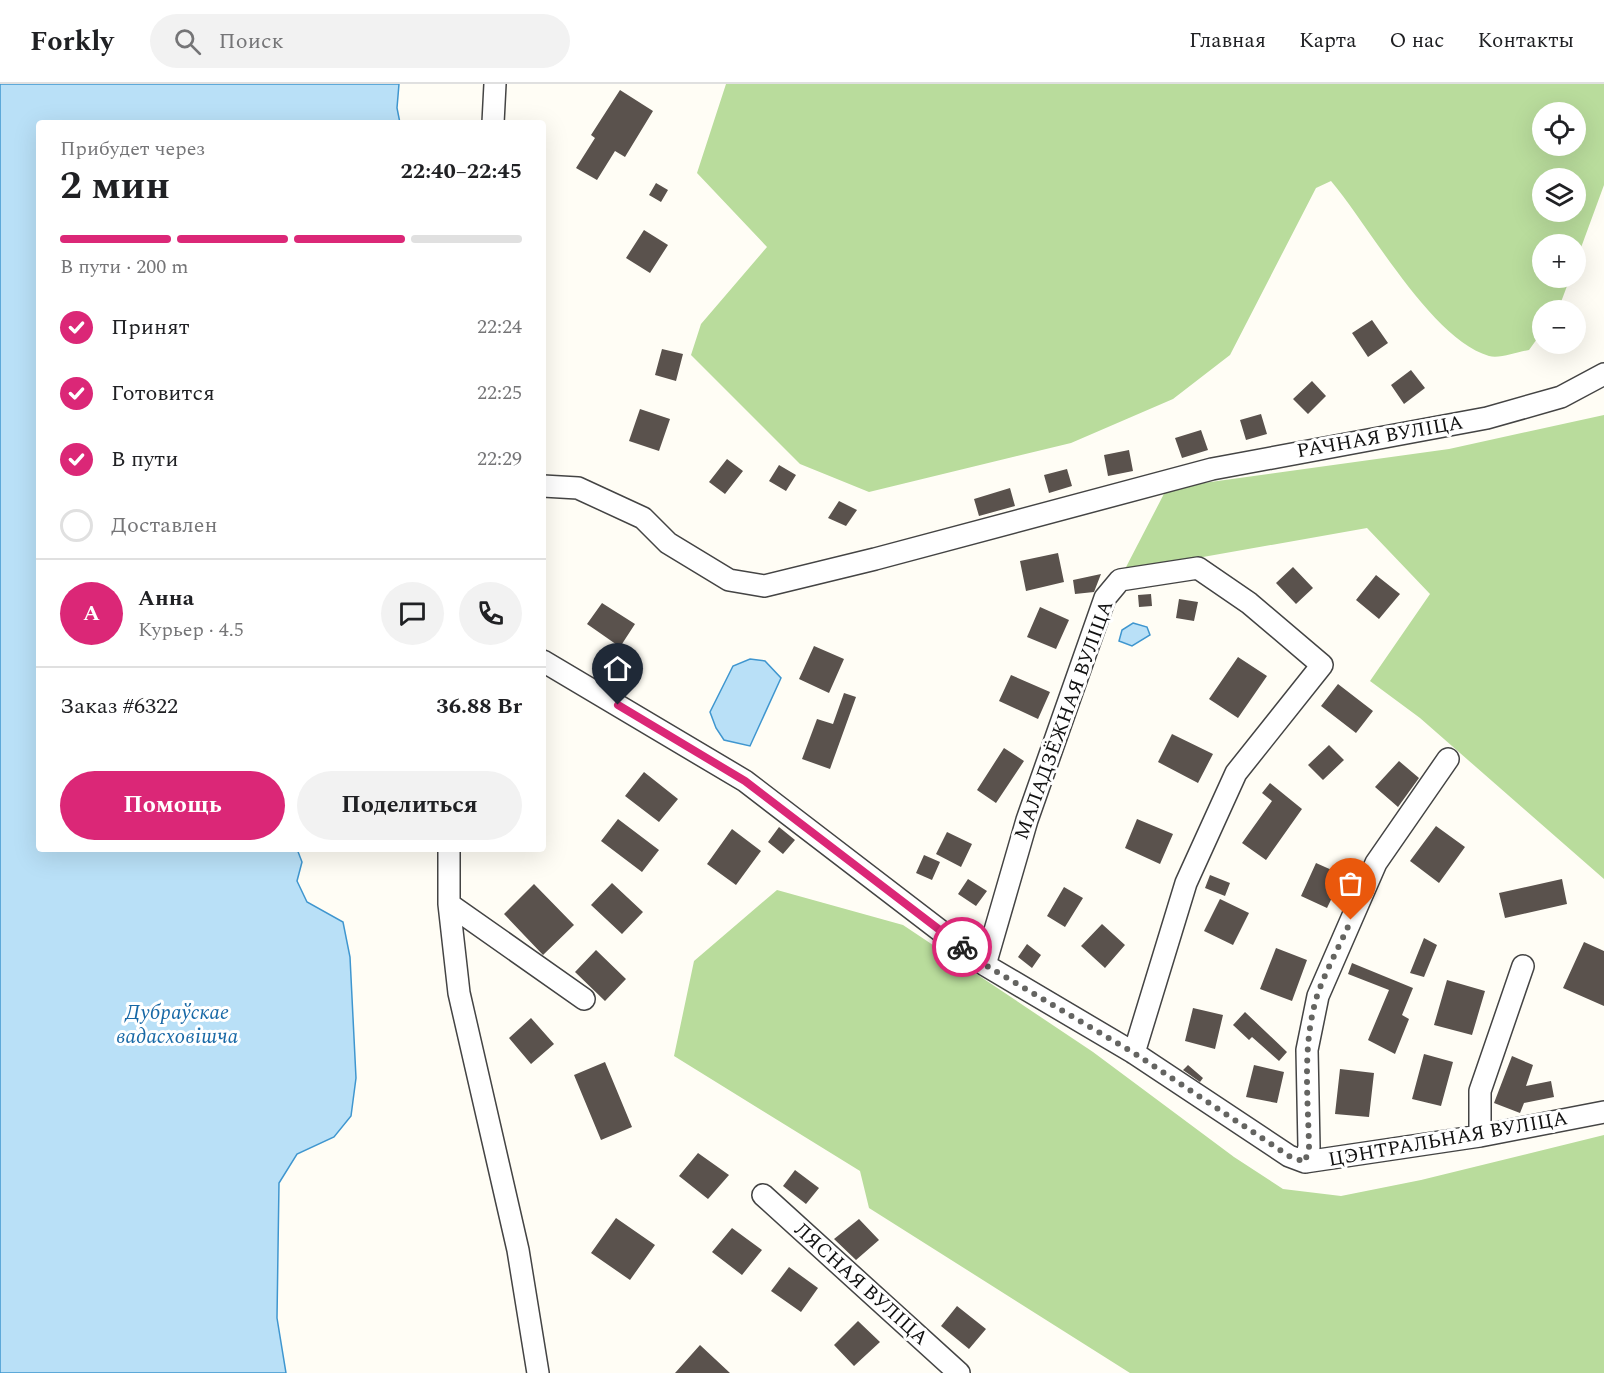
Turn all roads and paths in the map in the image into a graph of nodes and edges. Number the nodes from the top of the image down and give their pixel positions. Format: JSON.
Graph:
{"nodes":[{"id":1,"x":495,"y":84,"type":"edge"},
{"id":2,"x":493,"y":120,"type":"edge"},
{"id":3,"x":1604,"y":374,"type":"edge"},
{"id":4,"x":546,"y":486,"type":"edge"},
{"id":5,"x":546,"y":663,"type":"edge"},
{"id":6,"x":1448,"y":759,"type":"dead end"},
{"id":7,"x":449,"y":852,"type":"edge"},
{"id":8,"x":449,"y":904,"type":"junction"},
{"id":9,"x":985,"y":965,"type":"junction"},
{"id":10,"x":1523,"y":966,"type":"dead end"},
{"id":11,"x":584,"y":999,"type":"dead end"},
{"id":12,"x":1134,"y":1053,"type":"junction"},
{"id":13,"x":1604,"y":1112,"type":"edge"},
{"id":14,"x":1480,"y":1136,"type":"junction"},
{"id":15,"x":1305,"y":1162,"type":"junction"},
{"id":16,"x":763,"y":1195,"type":"dead end"},
{"id":17,"x":538,"y":1373,"type":"edge"},
{"id":18,"x":958,"y":1373,"type":"edge"}],
"edges":[{"from":1,"to":2,"type":"street"},
{"from":3,"to":4,"type":"street","name":"РАЧНАЯ ВУЛІЦА"},
{"from":5,"to":9,"type":"street","name":"ЦЭНТРАЛЬНАЯ ВУЛІЦА"},
{"from":6,"to":15,"type":"street"},
{"from":7,"to":8,"type":"street"},
{"from":8,"to":11,"type":"street"},
{"from":8,"to":17,"type":"street"},
{"from":9,"to":12,"type":"street","name":"ЦЭНТРАЛЬНАЯ ВУЛІЦА"},
{"from":9,"to":12,"type":"street","name":"МАЛАДЗЁЖНАЯ ВУЛІЦА"},
{"from":10,"to":14,"type":"street"},
{"from":12,"to":15,"type":"street","name":"ЦЭНТРАЛЬНАЯ ВУЛІЦА"},
{"from":13,"to":14,"type":"street","name":"ЦЭНТРАЛЬНАЯ ВУЛІЦА"},
{"from":14,"to":15,"type":"street","name":"ЦЭНТРАЛЬНАЯ ВУЛІЦА"},
{"from":16,"to":18,"type":"street","name":"ЛЯСНАЯ ВУЛІЦА"}]}
